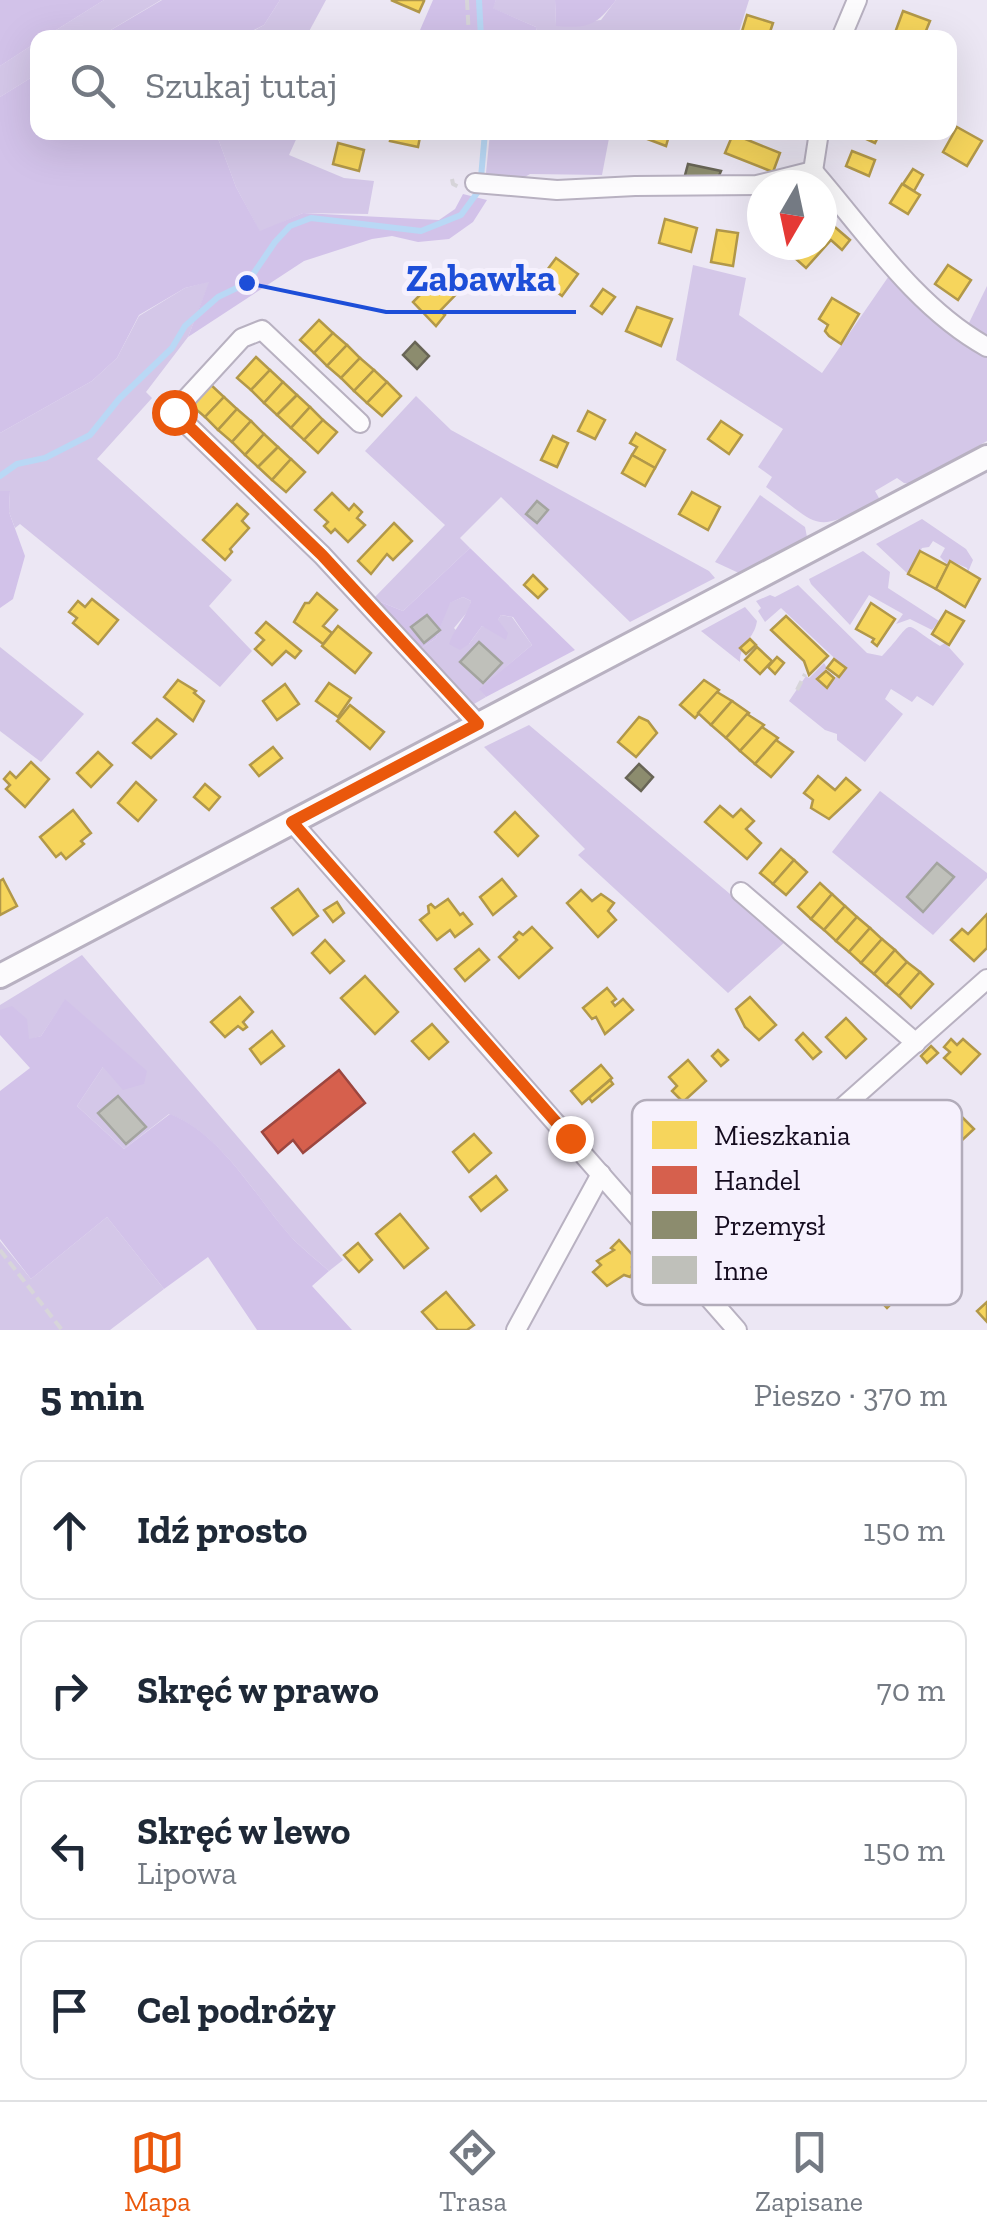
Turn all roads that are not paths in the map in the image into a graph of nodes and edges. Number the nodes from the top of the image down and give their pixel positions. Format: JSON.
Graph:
{"nodes":[{"id":1,"x":857,"y":0,"type":"edge"},
{"id":2,"x":845,"y":30,"type":"edge"},
{"id":3,"x":818,"y":140,"type":"edge"},
{"id":4,"x":813,"y":170,"type":"edge"},
{"id":5,"x":472,"y":184,"type":"road end"},
{"id":6,"x":747,"y":185,"type":"edge"},
{"id":7,"x":837,"y":199,"type":"edge"},
{"id":8,"x":987,"y":347,"type":"edge"},
{"id":9,"x":360,"y":422,"type":"dead end"},
{"id":10,"x":987,"y":457,"type":"edge"},
{"id":11,"x":478,"y":724,"type":"junction"},
{"id":12,"x":292,"y":822,"type":"junction"},
{"id":13,"x":741,"y":892,"type":"dead end"},
{"id":14,"x":0,"y":976,"type":"edge"},
{"id":15,"x":987,"y":980,"type":"edge"},
{"id":16,"x":916,"y":1042,"type":"junction"},
{"id":17,"x":851,"y":1100,"type":"edge"},
{"id":18,"x":601,"y":1174,"type":"junction"},
{"id":19,"x":632,"y":1210,"type":"edge"},
{"id":20,"x":715,"y":1305,"type":"edge"},
{"id":21,"x":516,"y":1330,"type":"edge"},
{"id":22,"x":737,"y":1330,"type":"edge"}],
"edges":[{"from":1,"to":2,"type":"street"},
{"from":3,"to":4,"type":"street"},
{"from":5,"to":6,"type":"street"},
{"from":7,"to":8,"type":"street"},
{"from":9,"to":11,"type":"street"},
{"from":10,"to":11,"type":"main road"},
{"from":11,"to":12,"type":"main road"},
{"from":12,"to":14,"type":"main road"},
{"from":12,"to":18,"type":"street"},
{"from":13,"to":16,"type":"street"},
{"from":15,"to":16,"type":"street"},
{"from":16,"to":17,"type":"street"},
{"from":18,"to":19,"type":"street"},
{"from":18,"to":21,"type":"street"},
{"from":20,"to":22,"type":"street"}]}
